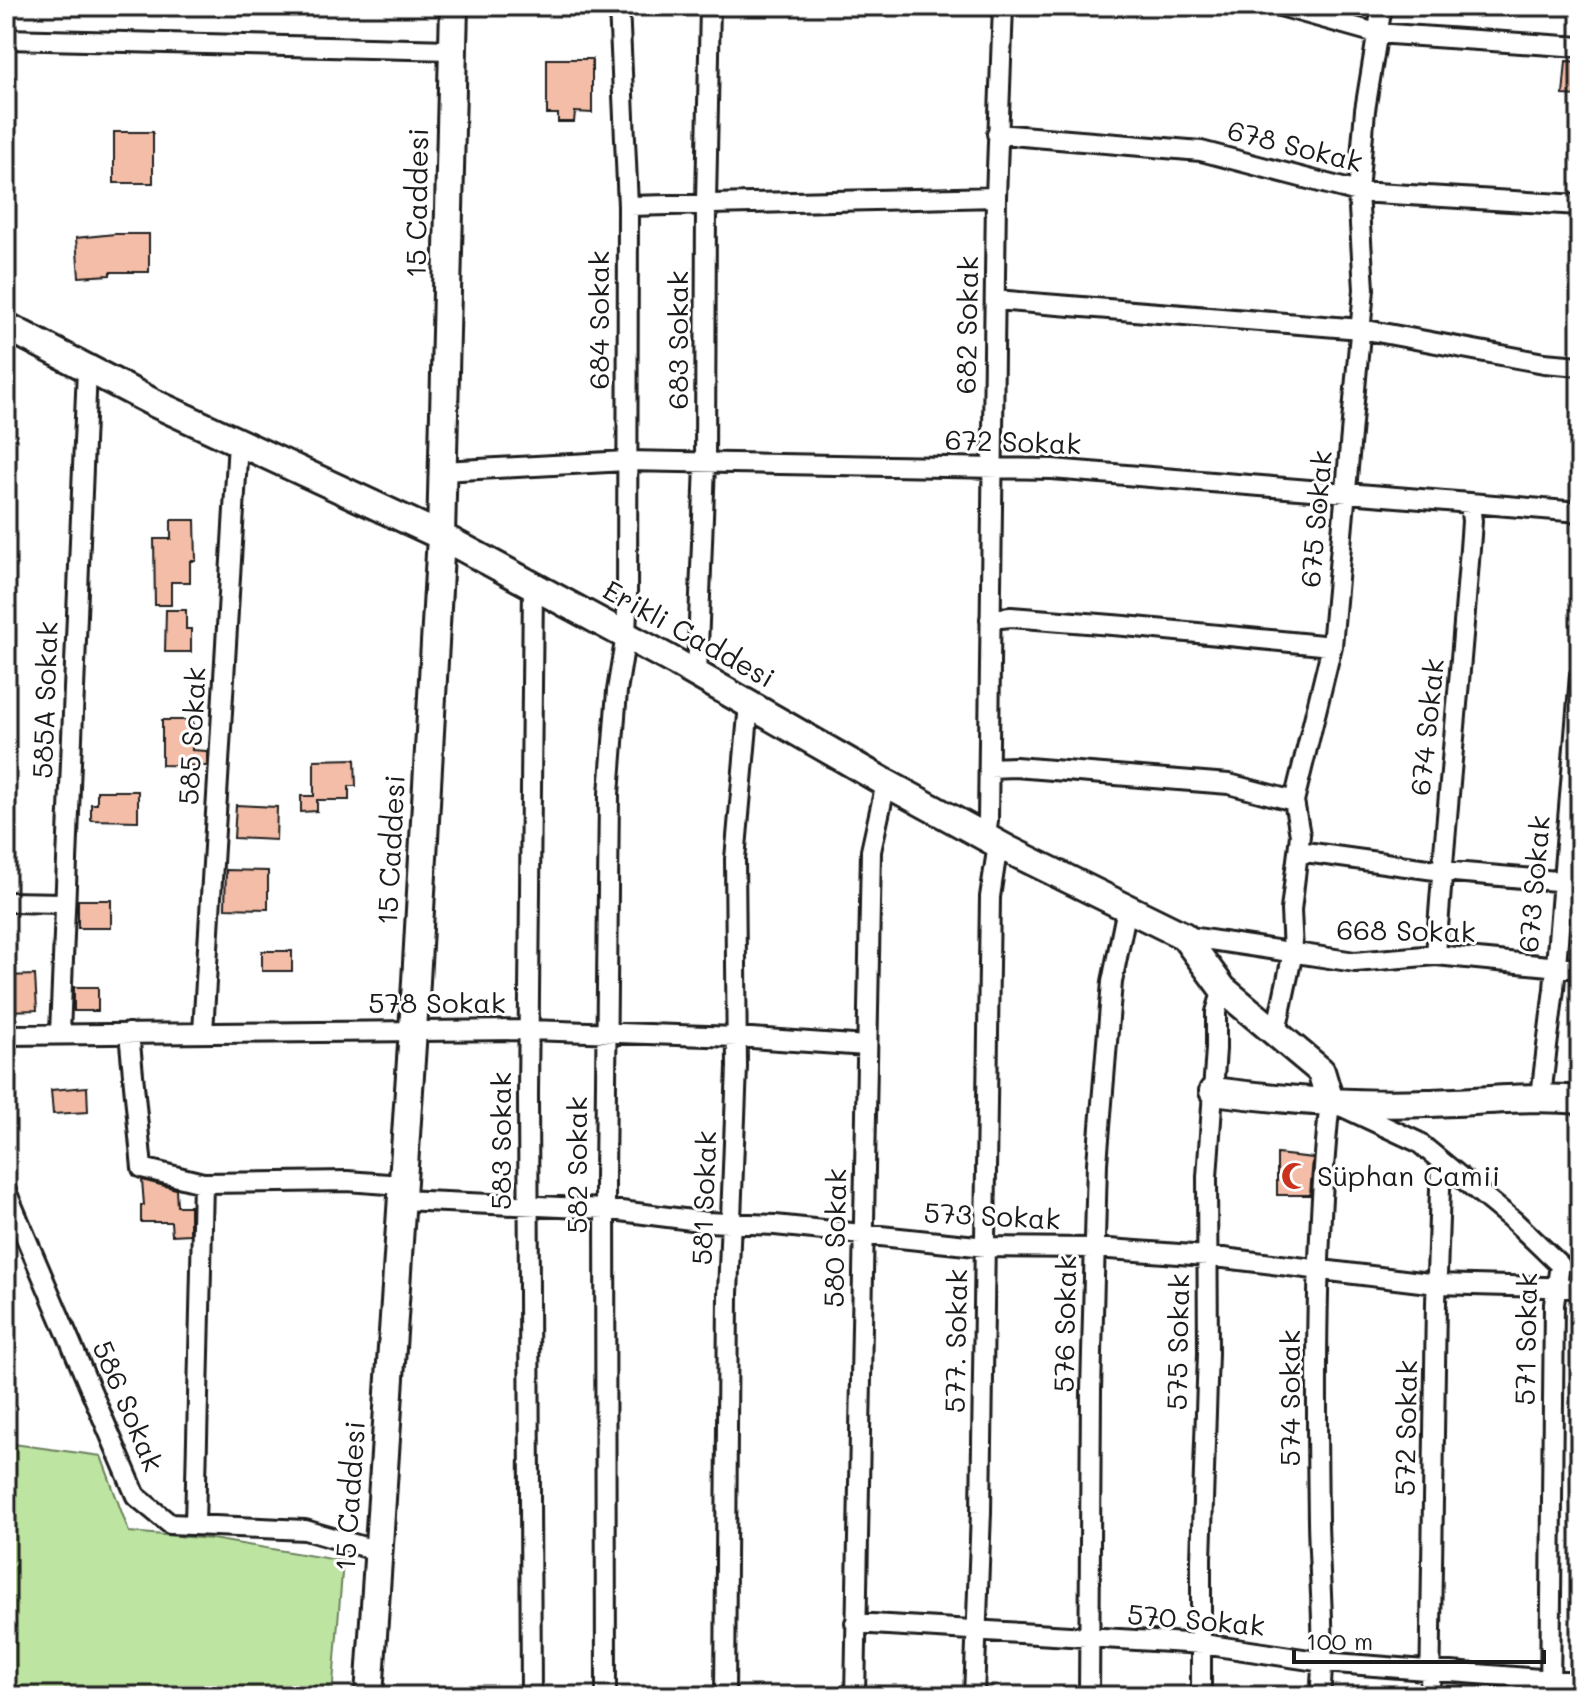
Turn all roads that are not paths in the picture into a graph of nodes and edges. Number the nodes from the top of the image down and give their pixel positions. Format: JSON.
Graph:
{"nodes":[{"id":1,"x":454,"y":6,"type":"edge"},
{"id":2,"x":619,"y":6,"type":"edge"},
{"id":3,"x":710,"y":6,"type":"edge"},
{"id":4,"x":1003,"y":6,"type":"edge"},
{"id":5,"x":1280,"y":6,"type":"edge"},
{"id":6,"x":1382,"y":6,"type":"edge"},
{"id":7,"x":1376,"y":33,"type":"junction"},
{"id":8,"x":6,"y":39,"type":"edge"},
{"id":9,"x":1580,"y":47,"type":"edge"},
{"id":10,"x":452,"y":50,"type":"junction"},
{"id":11,"x":997,"y":134,"type":"junction"},
{"id":12,"x":1358,"y":192,"type":"junction"},
{"id":13,"x":996,"y":197,"type":"junction"},
{"id":14,"x":706,"y":202,"type":"junction"},
{"id":15,"x":1580,"y":205,"type":"edge"},
{"id":16,"x":628,"y":206,"type":"junction"},
{"id":17,"x":995,"y":300,"type":"junction"},
{"id":18,"x":6,"y":326,"type":"edge"},
{"id":19,"x":1361,"y":329,"type":"junction"},
{"id":20,"x":1580,"y":366,"type":"edge"},
{"id":21,"x":87,"y":369,"type":"junction"},
{"id":22,"x":238,"y":442,"type":"junction"},
{"id":23,"x":626,"y":461,"type":"junction"},
{"id":24,"x":705,"y":464,"type":"junction"},
{"id":25,"x":993,"y":469,"type":"junction"},
{"id":26,"x":443,"y":471,"type":"junction"},
{"id":27,"x":1346,"y":493,"type":"junction"},
{"id":28,"x":1470,"y":504,"type":"junction"},
{"id":29,"x":1580,"y":512,"type":"edge"},
{"id":30,"x":441,"y":536,"type":"junction"},
{"id":31,"x":533,"y":585,"type":"junction"},
{"id":32,"x":990,"y":619,"type":"junction"},
{"id":33,"x":626,"y":635,"type":"junction"},
{"id":34,"x":1332,"y":646,"type":"junction"},
{"id":35,"x":697,"y":674,"type":"junction"},
{"id":36,"x":1580,"y":675,"type":"edge"},
{"id":37,"x":749,"y":704,"type":"junction"},
{"id":38,"x":989,"y":768,"type":"junction"},
{"id":39,"x":886,"y":783,"type":"junction"},
{"id":40,"x":1294,"y":801,"type":"junction"},
{"id":41,"x":992,"y":840,"type":"junction"},
{"id":42,"x":1298,"y":851,"type":"junction"},
{"id":43,"x":1442,"y":871,"type":"junction"},
{"id":44,"x":1571,"y":882,"type":"edge"},
{"id":45,"x":6,"y":902,"type":"edge"},
{"id":46,"x":64,"y":903,"type":"junction"},
{"id":47,"x":1127,"y":908,"type":"junction"},
{"id":48,"x":1184,"y":936,"type":"junction"},
{"id":49,"x":1293,"y":952,"type":"junction"},
{"id":50,"x":1436,"y":955,"type":"junction"},
{"id":51,"x":1555,"y":967,"type":"junction"},
{"id":52,"x":1580,"y":969,"type":"edge"},
{"id":53,"x":1223,"y":989,"type":"junction"},
{"id":54,"x":529,"y":1030,"type":"junction"},
{"id":55,"x":412,"y":1031,"type":"junction"},
{"id":56,"x":203,"y":1032,"type":"junction"},
{"id":57,"x":606,"y":1032,"type":"junction"},
{"id":58,"x":1276,"y":1032,"type":"junction"},
{"id":59,"x":60,"y":1033,"type":"junction"},
{"id":60,"x":129,"y":1033,"type":"junction"},
{"id":61,"x":6,"y":1035,"type":"edge"},
{"id":62,"x":737,"y":1037,"type":"junction"},
{"id":63,"x":867,"y":1046,"type":"junction"},
{"id":64,"x":1213,"y":1091,"type":"junction"},
{"id":65,"x":1541,"y":1096,"type":"junction"},
{"id":66,"x":1580,"y":1100,"type":"edge"},
{"id":67,"x":1330,"y":1101,"type":"junction"},
{"id":68,"x":1441,"y":1161,"type":"junction"},
{"id":69,"x":203,"y":1183,"type":"junction"},
{"id":70,"x":6,"y":1191,"type":"edge"},
{"id":71,"x":401,"y":1192,"type":"junction"},
{"id":72,"x":529,"y":1205,"type":"junction"},
{"id":73,"x":605,"y":1209,"type":"junction"},
{"id":74,"x":731,"y":1225,"type":"junction"},
{"id":75,"x":863,"y":1235,"type":"junction"},
{"id":76,"x":986,"y":1247,"type":"junction"},
{"id":77,"x":1095,"y":1248,"type":"junction"},
{"id":78,"x":1207,"y":1256,"type":"junction"},
{"id":79,"x":1317,"y":1271,"type":"junction"},
{"id":80,"x":1437,"y":1284,"type":"junction"},
{"id":81,"x":1557,"y":1287,"type":"junction"},
{"id":82,"x":1580,"y":1288,"type":"edge"},
{"id":83,"x":195,"y":1525,"type":"junction"},
{"id":84,"x":378,"y":1551,"type":"junction"},
{"id":85,"x":855,"y":1623,"type":"junction"},
{"id":86,"x":977,"y":1629,"type":"junction"},
{"id":87,"x":1091,"y":1639,"type":"junction"},
{"id":88,"x":1203,"y":1644,"type":"junction"},
{"id":89,"x":1323,"y":1662,"type":"junction"},
{"id":90,"x":1431,"y":1670,"type":"junction"},
{"id":91,"x":1580,"y":1682,"type":"edge"},
{"id":92,"x":1551,"y":1689,"type":"edge"},
{"id":93,"x":369,"y":1696,"type":"edge"},
{"id":94,"x":531,"y":1696,"type":"edge"},
{"id":95,"x":606,"y":1696,"type":"edge"},
{"id":96,"x":725,"y":1696,"type":"edge"},
{"id":97,"x":855,"y":1696,"type":"edge"},
{"id":98,"x":974,"y":1696,"type":"edge"},
{"id":99,"x":1089,"y":1696,"type":"edge"},
{"id":100,"x":1201,"y":1696,"type":"edge"},
{"id":101,"x":1320,"y":1696,"type":"edge"},
{"id":102,"x":1430,"y":1696,"type":"edge"}],
"edges":[{"from":1,"to":10,"type":"street","name":"15 Caddesi"},
{"from":2,"to":16,"type":"street","name":"684 Sokak"},
{"from":3,"to":14,"type":"street","name":"683 Sokak"},
{"from":4,"to":11,"type":"street","name":"682 Sokak"},
{"from":5,"to":7,"type":"street"},
{"from":6,"to":7,"type":"street","name":"675 Sokak"},
{"from":7,"to":9,"type":"street"},
{"from":7,"to":12,"type":"street","name":"675 Sokak"},
{"from":8,"to":10,"type":"street"},
{"from":10,"to":26,"type":"street","name":"15 Caddesi"},
{"from":11,"to":12,"type":"street","name":"678 Sokak"},
{"from":11,"to":13,"type":"street","name":"682 Sokak"},
{"from":12,"to":15,"type":"street","name":"678 Sokak"},
{"from":12,"to":19,"type":"street","name":"675 Sokak"},
{"from":13,"to":14,"type":"street"},
{"from":13,"to":17,"type":"street","name":"682 Sokak"},
{"from":14,"to":16,"type":"street"},
{"from":14,"to":24,"type":"street","name":"683 Sokak"},
{"from":16,"to":23,"type":"street","name":"684 Sokak"},
{"from":17,"to":19,"type":"street"},
{"from":17,"to":25,"type":"street","name":"682 Sokak"},
{"from":18,"to":21,"type":"street","name":"Erikli Caddesi"},
{"from":19,"to":20,"type":"street"},
{"from":19,"to":27,"type":"street","name":"675 Sokak"},
{"from":21,"to":22,"type":"street","name":"Erikli Caddesi"},
{"from":21,"to":46,"type":"street","name":"585A Sokak"},
{"from":22,"to":30,"type":"street","name":"Erikli Caddesi"},
{"from":22,"to":56,"type":"street","name":"585 Sokak"},
{"from":23,"to":24,"type":"street","name":"672 Sokak"},
{"from":23,"to":26,"type":"street","name":"672 Sokak"},
{"from":23,"to":33,"type":"street","name":"684 Sokak"},
{"from":24,"to":25,"type":"street","name":"672 Sokak"},
{"from":24,"to":35,"type":"street","name":"683 Sokak"},
{"from":25,"to":27,"type":"street","name":"672 Sokak"},
{"from":25,"to":32,"type":"street","name":"682 Sokak"},
{"from":26,"to":30,"type":"street","name":"15 Caddesi"},
{"from":27,"to":28,"type":"street","name":"672 Sokak"},
{"from":27,"to":34,"type":"street","name":"675 Sokak"},
{"from":28,"to":29,"type":"street","name":"672 Sokak"},
{"from":28,"to":43,"type":"street","name":"674 Sokak"},
{"from":30,"to":31,"type":"street","name":"Erikli Caddesi"},
{"from":30,"to":55,"type":"street","name":"15 Caddesi"},
{"from":31,"to":33,"type":"street","name":"Erikli Caddesi"},
{"from":31,"to":54,"type":"street","name":"583 Sokak"},
{"from":32,"to":34,"type":"street"},
{"from":32,"to":38,"type":"street","name":"682 Sokak"},
{"from":33,"to":35,"type":"street","name":"Erikli Caddesi"},
{"from":33,"to":57,"type":"street","name":"582 Sokak"},
{"from":34,"to":40,"type":"street","name":"675 Sokak"},
{"from":35,"to":37,"type":"street","name":"Erikli Caddesi"},
{"from":36,"to":44,"type":"street","name":"673 Sokak"},
{"from":37,"to":39,"type":"street","name":"Erikli Caddesi"},
{"from":37,"to":62,"type":"street","name":"581 Sokak"},
{"from":38,"to":40,"type":"street"},
{"from":38,"to":41,"type":"street","name":"682 Sokak"},
{"from":39,"to":41,"type":"street","name":"Erikli Caddesi"},
{"from":39,"to":63,"type":"street","name":"580 Sokak"},
{"from":40,"to":42,"type":"street","name":"675 Sokak"},
{"from":41,"to":47,"type":"street","name":"Erikli Caddesi"},
{"from":41,"to":76,"type":"street","name":"577. Sokak"},
{"from":42,"to":43,"type":"street"},
{"from":42,"to":49,"type":"street","name":"675 Sokak"},
{"from":43,"to":44,"type":"street"},
{"from":43,"to":50,"type":"street","name":"674 Sokak"},
{"from":44,"to":51,"type":"street","name":"673 Sokak"},
{"from":45,"to":46,"type":"street"},
{"from":46,"to":59,"type":"street","name":"585A Sokak"},
{"from":47,"to":48,"type":"street","name":"Erikli Caddesi"},
{"from":47,"to":77,"type":"street","name":"576 Sokak"},
{"from":48,"to":49,"type":"street","name":"668 Sokak"},
{"from":48,"to":53,"type":"street"},
{"from":49,"to":50,"type":"street","name":"668 Sokak"},
{"from":49,"to":58,"type":"street","name":"675 Sokak"},
{"from":50,"to":51,"type":"street","name":"668 Sokak"},
{"from":51,"to":52,"type":"street","name":"668 Sokak"},
{"from":51,"to":65,"type":"street","name":"673 Sokak"},
{"from":53,"to":58,"type":"street"},
{"from":53,"to":64,"type":"street","name":"575 Sokak"},
{"from":54,"to":55,"type":"street","name":"578 Sokak"},
{"from":54,"to":57,"type":"street","name":"578 Sokak"},
{"from":54,"to":72,"type":"street","name":"583 Sokak"},
{"from":55,"to":56,"type":"street","name":"578 Sokak"},
{"from":55,"to":71,"type":"street","name":"15 Caddesi"},
{"from":56,"to":60,"type":"street","name":"578 Sokak"},
{"from":57,"to":62,"type":"street","name":"578 Sokak"},
{"from":57,"to":73,"type":"street","name":"582 Sokak"},
{"from":58,"to":67,"type":"street"},
{"from":59,"to":60,"type":"street","name":"578 Sokak"},
{"from":59,"to":61,"type":"street","name":"578 Sokak"},
{"from":60,"to":69,"type":"street","name":"573 Sokak"},
{"from":62,"to":63,"type":"street","name":"578 Sokak"},
{"from":62,"to":74,"type":"street","name":"581 Sokak"},
{"from":63,"to":75,"type":"street","name":"580 Sokak"},
{"from":64,"to":67,"type":"street"},
{"from":64,"to":78,"type":"street","name":"575 Sokak"},
{"from":65,"to":66,"type":"street"},
{"from":65,"to":67,"type":"street"},
{"from":67,"to":68,"type":"street","name":"571 Sokak"},
{"from":67,"to":79,"type":"street","name":"574 Sokak"},
{"from":68,"to":80,"type":"street","name":"572 Sokak"},
{"from":68,"to":81,"type":"street","name":"571 Sokak"},
{"from":69,"to":71,"type":"street","name":"573 Sokak"},
{"from":69,"to":83,"type":"street"},
{"from":70,"to":83,"type":"street","name":"586 Sokak"},
{"from":71,"to":72,"type":"street","name":"573 Sokak"},
{"from":71,"to":84,"type":"street","name":"15 Caddesi"},
{"from":72,"to":73,"type":"street","name":"573 Sokak"},
{"from":72,"to":94,"type":"street","name":"583 Sokak"},
{"from":73,"to":74,"type":"street","name":"573 Sokak"},
{"from":73,"to":95,"type":"street","name":"582 Sokak"},
{"from":74,"to":75,"type":"street","name":"573 Sokak"},
{"from":74,"to":96,"type":"street","name":"581 Sokak"},
{"from":75,"to":76,"type":"street","name":"573 Sokak"},
{"from":75,"to":85,"type":"street","name":"580 Sokak"},
{"from":76,"to":77,"type":"street","name":"573 Sokak"},
{"from":76,"to":86,"type":"street","name":"577. Sokak"},
{"from":77,"to":78,"type":"street","name":"573 Sokak"},
{"from":77,"to":87,"type":"street","name":"576 Sokak"},
{"from":78,"to":79,"type":"street","name":"573 Sokak"},
{"from":78,"to":88,"type":"street","name":"575 Sokak"},
{"from":79,"to":80,"type":"street","name":"573 Sokak"},
{"from":79,"to":89,"type":"street","name":"574 Sokak"},
{"from":80,"to":81,"type":"street","name":"573 Sokak"},
{"from":80,"to":90,"type":"street","name":"572 Sokak"},
{"from":81,"to":82,"type":"street","name":"573 Sokak"},
{"from":81,"to":92,"type":"street","name":"571 Sokak"},
{"from":83,"to":84,"type":"street","name":"586 Sokak"},
{"from":84,"to":93,"type":"street","name":"15 Caddesi"},
{"from":85,"to":86,"type":"street","name":"570 Sokak"},
{"from":85,"to":97,"type":"street","name":"580 Sokak"},
{"from":86,"to":87,"type":"street","name":"570 Sokak"},
{"from":86,"to":98,"type":"street","name":"577. Sokak"},
{"from":87,"to":88,"type":"street","name":"570 Sokak"},
{"from":87,"to":99,"type":"street","name":"576 Sokak"},
{"from":88,"to":89,"type":"street","name":"570 Sokak"},
{"from":88,"to":100,"type":"street","name":"575 Sokak"},
{"from":89,"to":90,"type":"street","name":"570 Sokak"},
{"from":89,"to":101,"type":"street","name":"574 Sokak"},
{"from":90,"to":92,"type":"street","name":"570 Sokak"},
{"from":90,"to":102,"type":"street","name":"572 Sokak"},
{"from":91,"to":92,"type":"street","name":"570 Sokak"}]}
